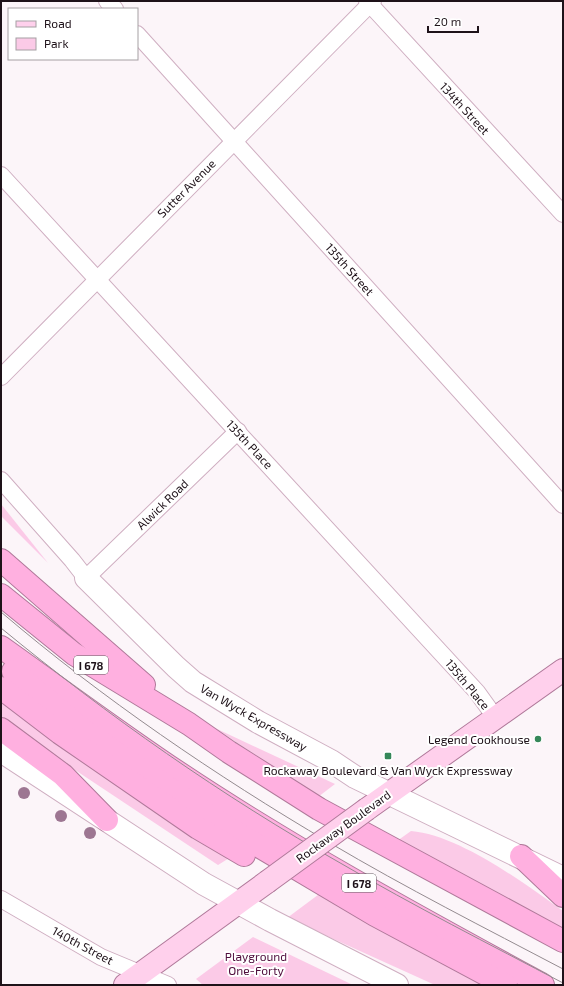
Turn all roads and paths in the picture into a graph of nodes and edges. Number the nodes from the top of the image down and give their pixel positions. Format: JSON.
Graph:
{"nodes":[{"id":1,"x":370,"y":2,"type":"edge"},
{"id":2,"x":138,"y":35,"type":"edge"},
{"id":3,"x":234,"y":140,"type":"junction"},
{"id":4,"x":1,"y":175,"type":"edge"},
{"id":5,"x":563,"y":214,"type":"edge"},
{"id":6,"x":97,"y":279,"type":"junction"},
{"id":7,"x":1,"y":377,"type":"edge"},
{"id":8,"x":238,"y":431,"type":"junction"},
{"id":9,"x":1,"y":480,"type":"edge"},
{"id":10,"x":563,"y":505,"type":"edge"},
{"id":11,"x":1,"y":560,"type":"edge"},
{"id":12,"x":86,"y":578,"type":"junction"},
{"id":13,"x":1,"y":595,"type":"edge"},
{"id":14,"x":1,"y":647,"type":"edge"},
{"id":15,"x":1,"y":662,"type":"edge"},
{"id":16,"x":563,"y":670,"type":"edge"},
{"id":17,"x":1,"y":688,"type":"edge"},
{"id":18,"x":495,"y":717,"type":"junction"},
{"id":19,"x":189,"y":724,"type":"junction"},
{"id":20,"x":1,"y":729,"type":"edge"},
{"id":21,"x":1,"y":751,"type":"edge"},
{"id":22,"x":388,"y":793,"type":"junction"},
{"id":23,"x":107,"y":820,"type":"junction"},
{"id":24,"x":521,"y":856,"type":"junction"},
{"id":25,"x":563,"y":878,"type":"edge"},
{"id":26,"x":563,"y":896,"type":"edge"},
{"id":27,"x":1,"y":899,"type":"edge"},
{"id":28,"x":238,"y":903,"type":"junction"},
{"id":29,"x":563,"y":941,"type":"edge"},
{"id":30,"x":133,"y":979,"type":"edge"},
{"id":31,"x":168,"y":985,"type":"edge"},
{"id":32,"x":397,"y":985,"type":"edge"},
{"id":33,"x":481,"y":985,"type":"edge"},
{"id":34,"x":506,"y":985,"type":"edge"},
{"id":35,"x":543,"y":985,"type":"edge"}],
"edges":[{"from":1,"to":3,"type":"street","name":"Sutter Avenue"},
{"from":1,"to":5,"type":"street","name":"134th Street"},
{"from":2,"to":3,"type":"street","name":"135th Street"},
{"from":3,"to":6,"type":"street","name":"Sutter Avenue"},
{"from":3,"to":10,"type":"street","name":"135th Street"},
{"from":4,"to":6,"type":"street","name":"135th Place"},
{"from":6,"to":7,"type":"street","name":"Sutter Avenue"},
{"from":6,"to":8,"type":"street","name":"135th Place"},
{"from":8,"to":12,"type":"street","name":"Alwick Road"},
{"from":8,"to":18,"type":"street","name":"135th Place"},
{"from":9,"to":12,"type":"street","name":"Van Wyck Expressway"},
{"from":11,"to":19,"type":"highway"},
{"from":12,"to":22,"type":"main road","name":"Van Wyck Expressway"},
{"from":13,"to":19,"type":"highway","number":"I 678"},
{"from":14,"to":35,"type":"highway","number":"I 678"},
{"from":15,"to":34,"type":"highway"},
{"from":16,"to":18,"type":"main road","name":"Rockaway Boulevard"},
{"from":17,"to":33,"type":"highway"},
{"from":18,"to":22,"type":"main road","name":"Rockaway Boulevard"},
{"from":19,"to":29,"type":"highway","number":"I 678"},
{"from":20,"to":23,"type":"highway"},
{"from":21,"to":23,"type":"main road"},
{"from":22,"to":24,"type":"main road","name":"Van Wyck Expressway"},
{"from":22,"to":28,"type":"main road","name":"Rockaway Boulevard","bridge":true},
{"from":23,"to":28,"type":"main road"},
{"from":24,"to":25,"type":"main road","name":"Van Wyck Expressway"},
{"from":24,"to":26,"type":"highway"},
{"from":27,"to":30,"type":"street","name":"140th Street"},
{"from":28,"to":30,"type":"main road","name":"Rockaway Boulevard"},
{"from":28,"to":32,"type":"main road"},
{"from":30,"to":31,"type":"street","name":"140th Street"}]}
